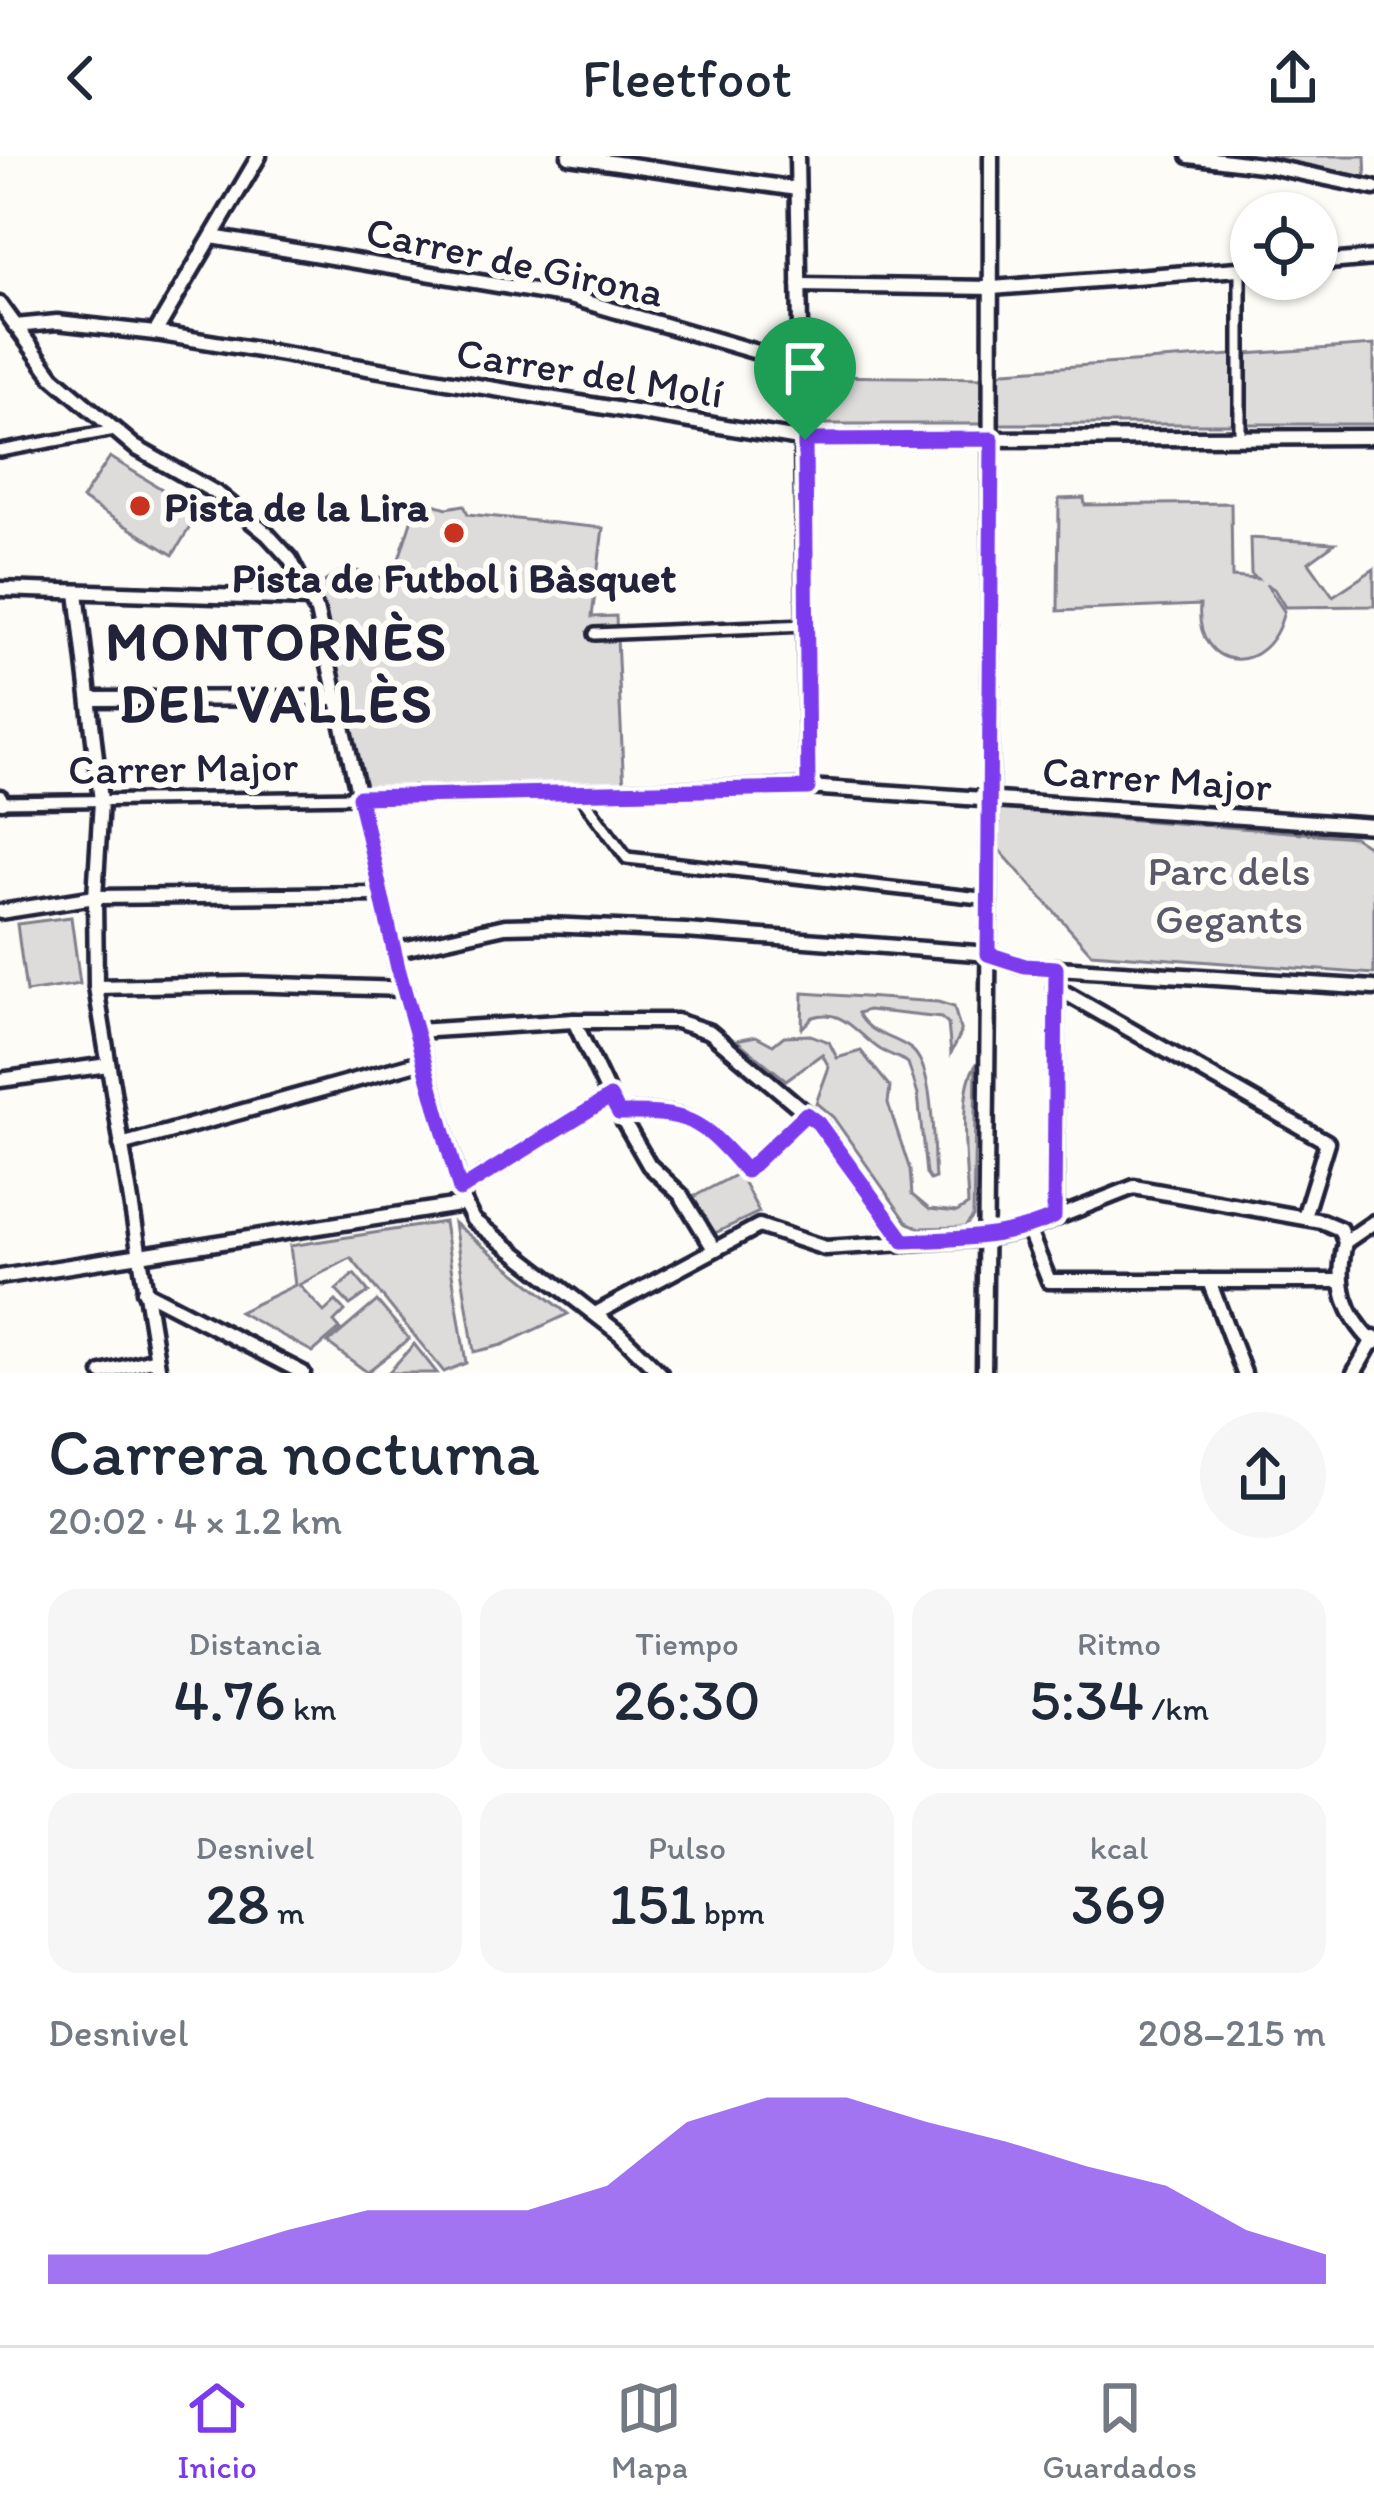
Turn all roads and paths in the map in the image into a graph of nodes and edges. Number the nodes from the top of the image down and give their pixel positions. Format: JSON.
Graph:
{"nodes":[{"id":1,"x":259,"y":156,"type":"edge"},
{"id":2,"x":569,"y":156,"type":"edge"},
{"id":3,"x":797,"y":156,"type":"edge"},
{"id":4,"x":992,"y":156,"type":"edge"},
{"id":5,"x":1189,"y":156,"type":"edge"},
{"id":6,"x":797,"y":188,"type":"junction"},
{"id":7,"x":1374,"y":188,"type":"edge"},
{"id":8,"x":212,"y":237,"type":"junction"},
{"id":9,"x":1374,"y":258,"type":"edge"},
{"id":10,"x":1338,"y":261,"type":"edge"},
{"id":11,"x":1230,"y":269,"type":"edge"},
{"id":12,"x":800,"y":285,"type":"junction"},
{"id":13,"x":992,"y":287,"type":"junction"},
{"id":14,"x":1244,"y":300,"type":"edge"},
{"id":15,"x":0,"y":304,"type":"edge"},
{"id":16,"x":16,"y":326,"type":"junction"},
{"id":17,"x":155,"y":333,"type":"junction"},
{"id":18,"x":801,"y":365,"type":"junction"},
{"id":19,"x":115,"y":430,"type":"junction"},
{"id":20,"x":1374,"y":437,"type":"edge"},
{"id":21,"x":1240,"y":438,"type":"junction"},
{"id":22,"x":992,"y":439,"type":"junction"},
{"id":23,"x":805,"y":440,"type":"junction"},
{"id":24,"x":0,"y":451,"type":"edge"},
{"id":25,"x":0,"y":589,"type":"edge"},
{"id":26,"x":77,"y":592,"type":"junction"},
{"id":27,"x":311,"y":599,"type":"junction"},
{"id":28,"x":806,"y":625,"type":"junction"},
{"id":29,"x":596,"y":634,"type":"dead end"},
{"id":30,"x":336,"y":698,"type":"junction"},
{"id":31,"x":90,"y":699,"type":"junction"},
{"id":32,"x":808,"y":788,"type":"junction"},
{"id":33,"x":578,"y":792,"type":"junction"},
{"id":34,"x":359,"y":797,"type":"junction"},
{"id":35,"x":0,"y":800,"type":"edge"},
{"id":36,"x":991,"y":800,"type":"junction"},
{"id":37,"x":101,"y":801,"type":"junction"},
{"id":38,"x":1374,"y":826,"type":"edge"},
{"id":39,"x":380,"y":894,"type":"junction"},
{"id":40,"x":95,"y":897,"type":"junction"},
{"id":41,"x":989,"y":899,"type":"junction"},
{"id":42,"x":0,"y":912,"type":"edge"},
{"id":43,"x":394,"y":951,"type":"junction"},
{"id":44,"x":988,"y":954,"type":"junction"},
{"id":45,"x":1056,"y":968,"type":"junction"},
{"id":46,"x":96,"y":987,"type":"junction"},
{"id":47,"x":1055,"y":987,"type":"junction"},
{"id":48,"x":1374,"y":988,"type":"edge"},
{"id":49,"x":404,"y":989,"type":"junction"},
{"id":50,"x":574,"y":1021,"type":"junction"},
{"id":51,"x":416,"y":1031,"type":"junction"},
{"id":52,"x":424,"y":1061,"type":"junction"},
{"id":53,"x":108,"y":1065,"type":"junction"},
{"id":54,"x":0,"y":1080,"type":"edge"},
{"id":55,"x":610,"y":1097,"type":"junction"},
{"id":56,"x":619,"y":1113,"type":"junction"},
{"id":57,"x":806,"y":1114,"type":"junction"},
{"id":58,"x":121,"y":1145,"type":"junction"},
{"id":59,"x":462,"y":1197,"type":"junction"},
{"id":60,"x":1054,"y":1217,"type":"junction"},
{"id":61,"x":1304,"y":1217,"type":"junction"},
{"id":62,"x":1374,"y":1222,"type":"edge"},
{"id":63,"x":1028,"y":1228,"type":"junction"},
{"id":64,"x":985,"y":1238,"type":"junction"},
{"id":65,"x":904,"y":1241,"type":"junction"},
{"id":66,"x":1345,"y":1243,"type":"junction"},
{"id":67,"x":714,"y":1250,"type":"junction"},
{"id":68,"x":138,"y":1255,"type":"junction"},
{"id":69,"x":0,"y":1277,"type":"edge"},
{"id":70,"x":1209,"y":1281,"type":"junction"},
{"id":71,"x":1340,"y":1281,"type":"junction"},
{"id":72,"x":144,"y":1291,"type":"junction"},
{"id":73,"x":595,"y":1314,"type":"junction"},
{"id":74,"x":1373,"y":1341,"type":"edge"},
{"id":75,"x":158,"y":1366,"type":"edge"},
{"id":76,"x":102,"y":1373,"type":"edge"},
{"id":77,"x":303,"y":1373,"type":"edge"},
{"id":78,"x":660,"y":1373,"type":"edge"},
{"id":79,"x":984,"y":1373,"type":"edge"},
{"id":80,"x":1244,"y":1373,"type":"edge"},
{"id":81,"x":1354,"y":1373,"type":"edge"}],
"edges":[{"from":1,"to":8,"type":"street"},
{"from":2,"to":6,"type":"street"},
{"from":3,"to":6,"type":"street"},
{"from":4,"to":13,"type":"street"},
{"from":5,"to":7,"type":"street"},
{"from":6,"to":12,"type":"street"},
{"from":8,"to":17,"type":"street"},
{"from":8,"to":18,"type":"street","name":"Carrer de Girona"},
{"from":9,"to":10,"type":"street"},
{"from":11,"to":13,"type":"street"},
{"from":12,"to":13,"type":"street"},
{"from":12,"to":18,"type":"street"},
{"from":13,"to":22,"type":"street"},
{"from":14,"to":21,"type":"street"},
{"from":15,"to":16,"type":"street"},
{"from":16,"to":17,"type":"street","name":"Carrer del Molí"},
{"from":16,"to":19,"type":"street"},
{"from":17,"to":23,"type":"street","name":"Carrer del Molí"},
{"from":18,"to":23,"type":"street"},
{"from":19,"to":24,"type":"street"},
{"from":19,"to":27,"type":"street"},
{"from":20,"to":21,"type":"street","name":"Carrer del Molí"},
{"from":21,"to":22,"type":"street","name":"Carrer del Molí"},
{"from":22,"to":23,"type":"street","name":"Carrer del Molí"},
{"from":22,"to":36,"type":"street"},
{"from":23,"to":28,"type":"street"},
{"from":25,"to":26,"type":"street"},
{"from":26,"to":27,"type":"street"},
{"from":26,"to":31,"type":"street"},
{"from":27,"to":30,"type":"street"},
{"from":28,"to":29,"type":"street"},
{"from":28,"to":32,"type":"street"},
{"from":30,"to":31,"type":"street"},
{"from":30,"to":34,"type":"street"},
{"from":31,"to":37,"type":"street"},
{"from":32,"to":33,"type":"street","name":"Carrer Major"},
{"from":32,"to":36,"type":"street","name":"Carrer Major"},
{"from":33,"to":34,"type":"street","name":"Carrer Major"},
{"from":33,"to":41,"type":"street"},
{"from":34,"to":37,"type":"street","name":"Carrer Major"},
{"from":34,"to":39,"type":"street"},
{"from":35,"to":37,"type":"street","name":"Carrer Major"},
{"from":36,"to":38,"type":"street","name":"Carrer Major"},
{"from":36,"to":41,"type":"street"},
{"from":37,"to":40,"type":"street"},
{"from":39,"to":40,"type":"street"},
{"from":39,"to":43,"type":"street"},
{"from":40,"to":42,"type":"street"},
{"from":40,"to":46,"type":"street"},
{"from":41,"to":44,"type":"street"},
{"from":43,"to":44,"type":"street"},
{"from":43,"to":49,"type":"street"},
{"from":44,"to":45,"type":"street"},
{"from":44,"to":64,"type":"street"},
{"from":45,"to":47,"type":"street"},
{"from":45,"to":48,"type":"street"},
{"from":46,"to":49,"type":"street"},
{"from":46,"to":53,"type":"street"},
{"from":47,"to":60,"type":"street"},
{"from":47,"to":61,"type":"street"},
{"from":49,"to":51,"type":"street"},
{"from":50,"to":51,"type":"street"},
{"from":50,"to":55,"type":"street"},
{"from":50,"to":57,"type":"street"},
{"from":51,"to":52,"type":"street"},
{"from":52,"to":58,"type":"street"},
{"from":52,"to":59,"type":"street"},
{"from":53,"to":54,"type":"street"},
{"from":53,"to":58,"type":"street"},
{"from":55,"to":56,"type":"street"},
{"from":55,"to":59,"type":"street"},
{"from":56,"to":57,"type":"street"},
{"from":56,"to":67,"type":"street"},
{"from":57,"to":65,"type":"street"},
{"from":58,"to":68,"type":"street"},
{"from":59,"to":68,"type":"street"},
{"from":59,"to":73,"type":"street"},
{"from":60,"to":61,"type":"street"},
{"from":60,"to":63,"type":"street"},
{"from":61,"to":66,"type":"street"},
{"from":62,"to":66,"type":"street"},
{"from":63,"to":64,"type":"street"},
{"from":63,"to":70,"type":"street"},
{"from":64,"to":65,"type":"street"},
{"from":64,"to":79,"type":"street"},
{"from":65,"to":67,"type":"street"},
{"from":66,"to":71,"type":"street"},
{"from":67,"to":73,"type":"street"},
{"from":68,"to":69,"type":"street"},
{"from":68,"to":72,"type":"street"},
{"from":70,"to":71,"type":"street"},
{"from":70,"to":80,"type":"street"},
{"from":71,"to":74,"type":"street"},
{"from":72,"to":75,"type":"street"},
{"from":72,"to":77,"type":"street"},
{"from":73,"to":78,"type":"street"},
{"from":74,"to":81,"type":"street"},
{"from":75,"to":76,"type":"street"}]}
